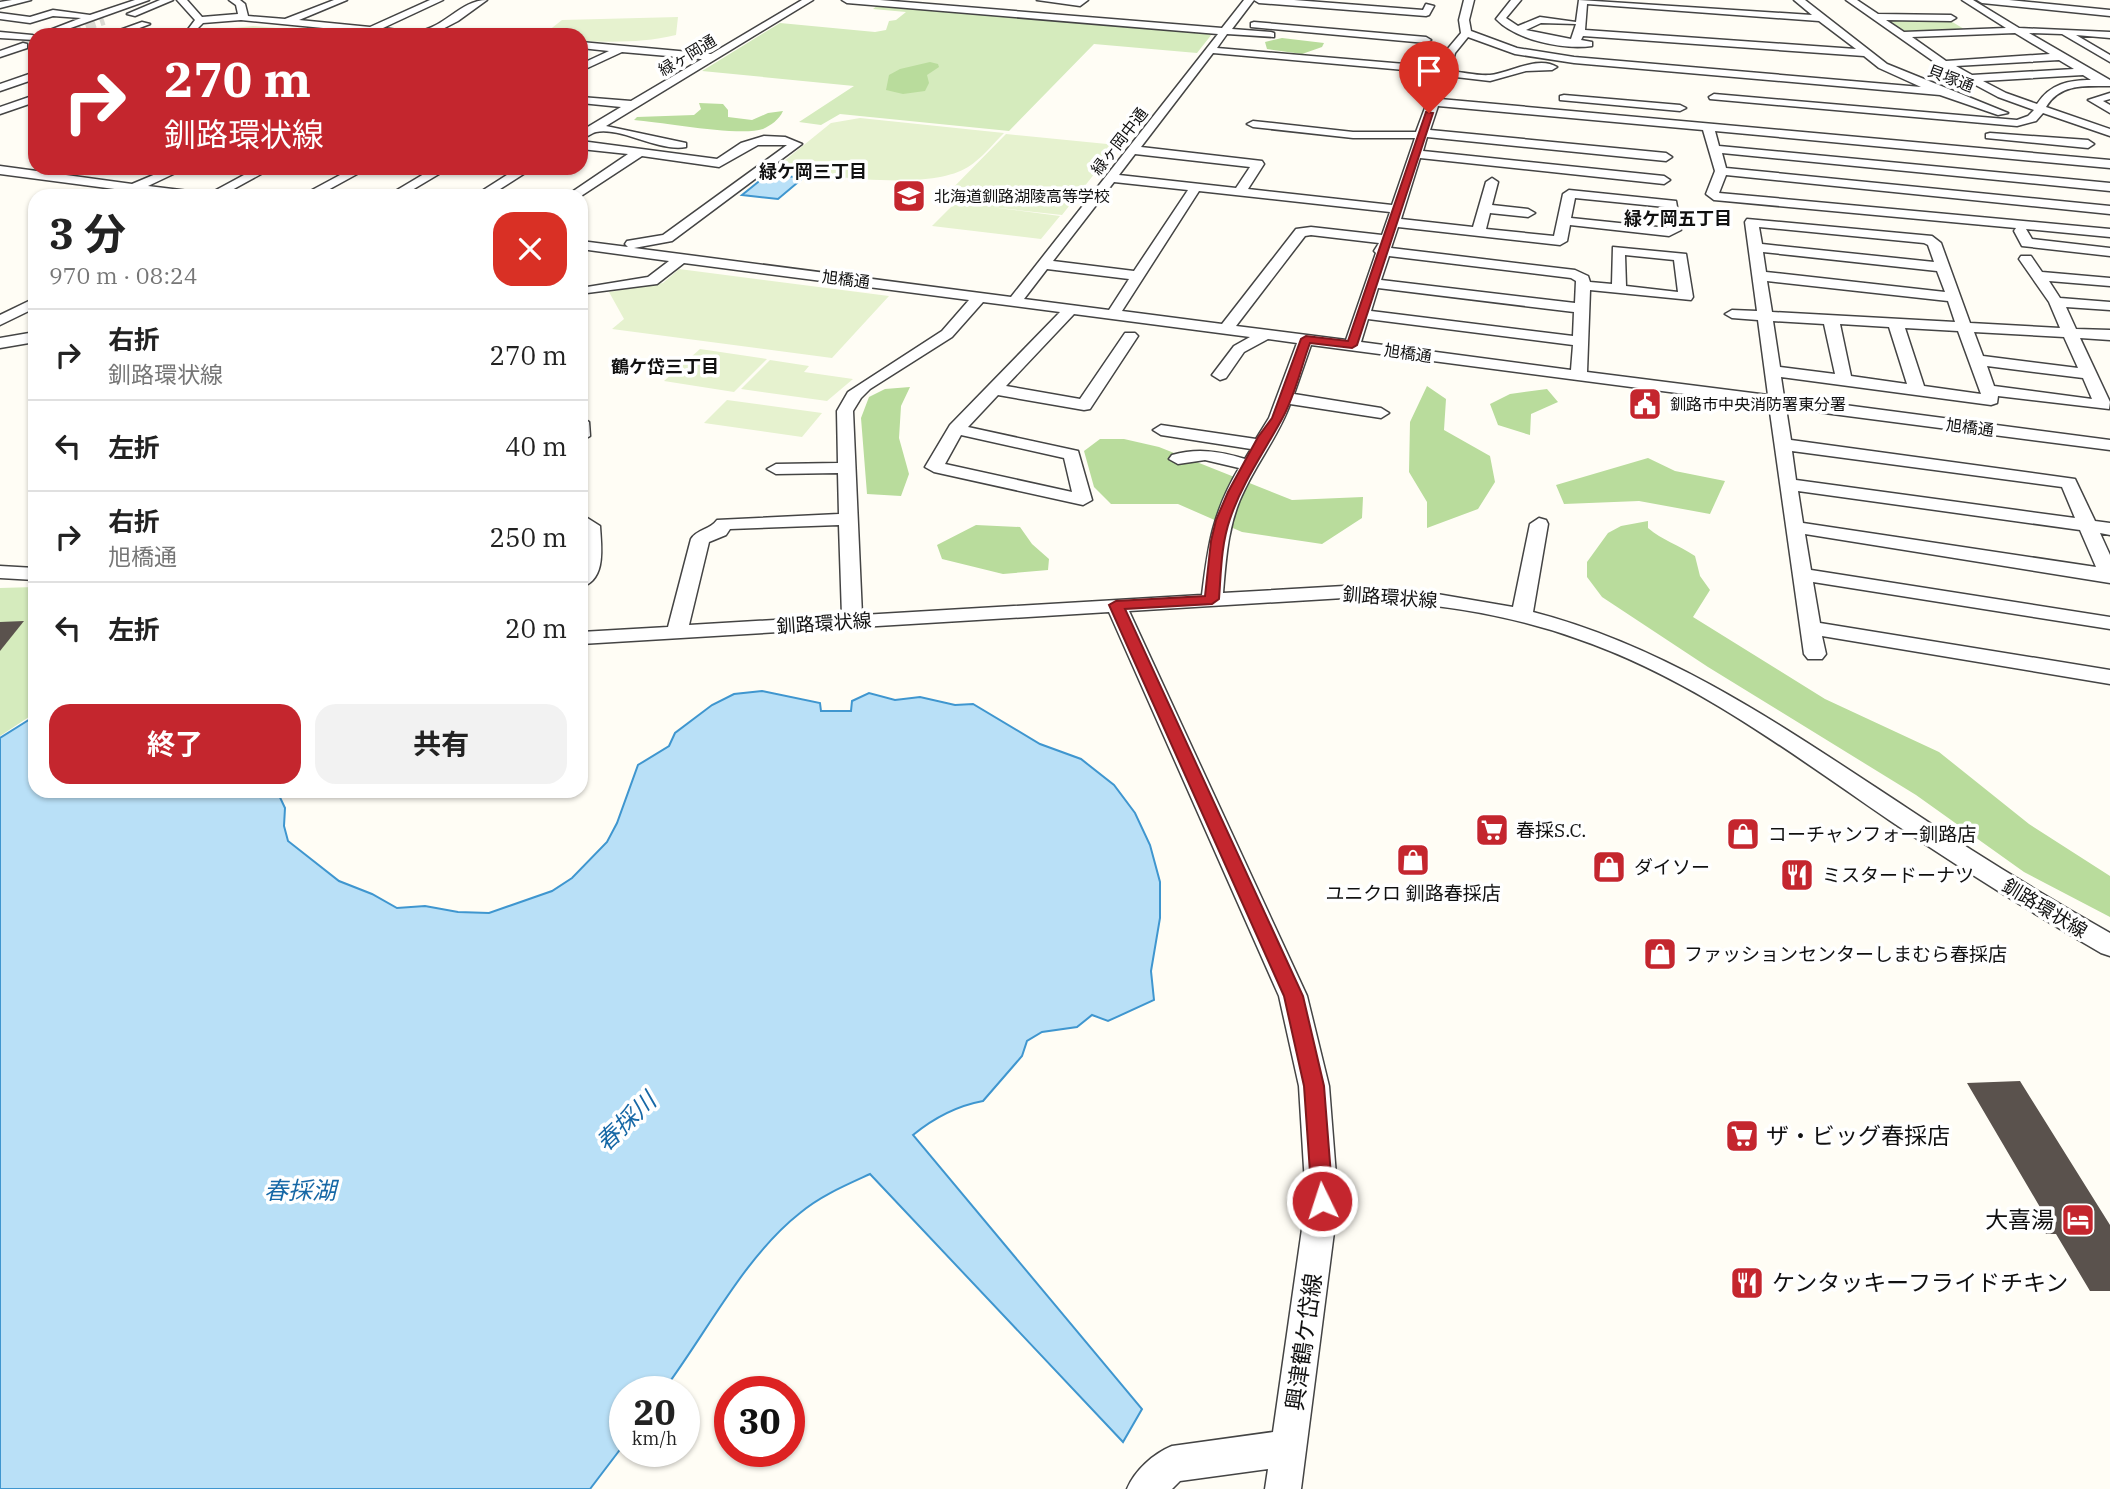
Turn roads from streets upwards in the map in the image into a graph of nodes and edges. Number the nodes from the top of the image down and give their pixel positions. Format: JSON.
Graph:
{"nodes":[{"id":1,"x":26,"y":0,"type":"edge"},
{"id":2,"x":144,"y":0,"type":"edge"},
{"id":3,"x":158,"y":0,"type":"edge"},
{"id":4,"x":168,"y":0,"type":"edge"},
{"id":5,"x":182,"y":0,"type":"edge"},
{"id":6,"x":234,"y":0,"type":"edge"},
{"id":7,"x":342,"y":0,"type":"edge"},
{"id":8,"x":438,"y":0,"type":"edge"},
{"id":9,"x":482,"y":0,"type":"edge"},
{"id":10,"x":808,"y":0,"type":"edge"},
{"id":11,"x":847,"y":0,"type":"edge"},
{"id":12,"x":1026,"y":0,"type":"edge"},
{"id":13,"x":1042,"y":0,"type":"edge"},
{"id":14,"x":1083,"y":0,"type":"edge"},
{"id":15,"x":1259,"y":0,"type":"edge"},
{"id":16,"x":1357,"y":0,"type":"edge"},
{"id":17,"x":1469,"y":0,"type":"edge"},
{"id":18,"x":1516,"y":0,"type":"edge"},
{"id":19,"x":1574,"y":0,"type":"edge"},
{"id":20,"x":1799,"y":0,"type":"edge"},
{"id":21,"x":1967,"y":0,"type":"edge"},
{"id":22,"x":1982,"y":0,"type":"edge"},
{"id":23,"x":1854,"y":2,"type":"edge"},
{"id":24,"x":55,"y":3,"type":"dead end"},
{"id":25,"x":101,"y":4,"type":"tunnel mouth"},
{"id":26,"x":1882,"y":4,"type":"dead end"},
{"id":27,"x":2016,"y":4,"type":"junction"},
{"id":28,"x":0,"y":5,"type":"edge"},
{"id":29,"x":1931,"y":5,"type":"dead end"},
{"id":30,"x":127,"y":7,"type":"junction"},
{"id":31,"x":275,"y":9,"type":"dead end"},
{"id":32,"x":1010,"y":13,"type":"junction"},
{"id":33,"x":2110,"y":13,"type":"edge"},
{"id":34,"x":0,"y":16,"type":"edge"},
{"id":35,"x":2038,"y":16,"type":"junction"},
{"id":36,"x":1237,"y":17,"type":"edge"},
{"id":37,"x":1876,"y":17,"type":"junction"},
{"id":38,"x":245,"y":18,"type":"junction"},
{"id":39,"x":1582,"y":18,"type":"junction"},
{"id":40,"x":1821,"y":18,"type":"junction"},
{"id":41,"x":1951,"y":18,"type":"junction"},
{"id":42,"x":100,"y":19,"type":"junction"},
{"id":43,"x":1686,"y":19,"type":"edge"},
{"id":44,"x":200,"y":20,"type":"junction"},
{"id":45,"x":283,"y":23,"type":"junction"},
{"id":46,"x":145,"y":24,"type":"dead end"},
{"id":47,"x":2110,"y":24,"type":"edge"},
{"id":48,"x":68,"y":28,"type":"edge"},
{"id":49,"x":94,"y":28,"type":"tunnel mouth"},
{"id":50,"x":129,"y":28,"type":"tunnel mouth"},
{"id":51,"x":194,"y":28,"type":"edge"},
{"id":52,"x":356,"y":28,"type":"edge"},
{"id":53,"x":373,"y":28,"type":"edge"},
{"id":54,"x":434,"y":28,"type":"edge"},
{"id":55,"x":1519,"y":29,"type":"junction"},
{"id":56,"x":1834,"y":29,"type":"junction"},
{"id":57,"x":2013,"y":29,"type":"junction"},
{"id":58,"x":2060,"y":30,"type":"junction"},
{"id":59,"x":1972,"y":31,"type":"junction"},
{"id":60,"x":1466,"y":33,"type":"junction"},
{"id":61,"x":1756,"y":34,"type":"dead end"},
{"id":62,"x":1271,"y":35,"type":"dead end"},
{"id":63,"x":1902,"y":35,"type":"junction"},
{"id":64,"x":2110,"y":35,"type":"edge"},
{"id":65,"x":0,"y":37,"type":"edge"},
{"id":66,"x":28,"y":37,"type":"tunnel mouth"},
{"id":67,"x":1577,"y":38,"type":"junction"},
{"id":68,"x":1426,"y":40,"type":"dead end"},
{"id":69,"x":1848,"y":41,"type":"junction"},
{"id":70,"x":2035,"y":43,"type":"junction"},
{"id":71,"x":2023,"y":44,"type":"dead end"},
{"id":72,"x":0,"y":45,"type":"edge"},
{"id":73,"x":23,"y":46,"type":"tunnel mouth"},
{"id":74,"x":588,"y":46,"type":"edge"},
{"id":75,"x":622,"y":48,"type":"junction"},
{"id":76,"x":1936,"y":48,"type":"dead end"},
{"id":77,"x":1923,"y":49,"type":"junction"},
{"id":78,"x":1210,"y":50,"type":"junction"},
{"id":79,"x":1710,"y":52,"type":"dead end"},
{"id":80,"x":1863,"y":53,"type":"junction"},
{"id":81,"x":0,"y":54,"type":"edge"},
{"id":82,"x":713,"y":57,"type":"junction"},
{"id":83,"x":2058,"y":57,"type":"junction"},
{"id":84,"x":2110,"y":59,"type":"edge"},
{"id":85,"x":1574,"y":60,"type":"junction"},
{"id":86,"x":1661,"y":63,"type":"junction"},
{"id":87,"x":1699,"y":63,"type":"dead end"},
{"id":88,"x":1944,"y":64,"type":"junction"},
{"id":89,"x":588,"y":65,"type":"edge"},
{"id":90,"x":1883,"y":66,"type":"junction"},
{"id":91,"x":1445,"y":72,"type":"junction"},
{"id":92,"x":2083,"y":72,"type":"junction"},
{"id":93,"x":28,"y":77,"type":"edge"},
{"id":94,"x":1490,"y":78,"type":"junction"},
{"id":95,"x":1971,"y":78,"type":"junction"},
{"id":96,"x":1912,"y":80,"type":"junction"},
{"id":97,"x":1529,"y":81,"type":"dead end"},
{"id":98,"x":15,"y":82,"type":"junction"},
{"id":99,"x":28,"y":83,"type":"edge"},
{"id":100,"x":2105,"y":85,"type":"edge"},
{"id":101,"x":0,"y":88,"type":"edge"},
{"id":102,"x":1941,"y":92,"type":"junction"},
{"id":103,"x":0,"y":94,"type":"edge"},
{"id":104,"x":2110,"y":96,"type":"edge"},
{"id":105,"x":1546,"y":97,"type":"dead end"},
{"id":106,"x":1714,"y":97,"type":"dead end"},
{"id":107,"x":28,"y":98,"type":"edge"},
{"id":108,"x":28,"y":101,"type":"edge"},
{"id":109,"x":588,"y":101,"type":"edge"},
{"id":110,"x":633,"y":105,"type":"junction"},
{"id":111,"x":1431,"y":107,"type":"junction"},
{"id":112,"x":1679,"y":108,"type":"dead end"},
{"id":113,"x":1851,"y":108,"type":"junction"},
{"id":114,"x":2041,"y":108,"type":"junction"},
{"id":115,"x":2110,"y":110,"type":"edge"},
{"id":116,"x":0,"y":111,"type":"edge"},
{"id":117,"x":2027,"y":122,"type":"junction"},
{"id":118,"x":1253,"y":124,"type":"dead end"},
{"id":119,"x":593,"y":128,"type":"junction"},
{"id":120,"x":1708,"y":128,"type":"junction"},
{"id":121,"x":588,"y":131,"type":"edge"},
{"id":122,"x":2110,"y":133,"type":"edge"},
{"id":123,"x":1421,"y":134,"type":"junction"},
{"id":124,"x":1650,"y":135,"type":"dead end"},
{"id":125,"x":1979,"y":135,"type":"dead end"},
{"id":126,"x":1861,"y":141,"type":"junction"},
{"id":127,"x":664,"y":143,"type":"junction"},
{"id":128,"x":588,"y":146,"type":"edge"},
{"id":129,"x":1715,"y":149,"type":"junction"},
{"id":130,"x":1132,"y":150,"type":"junction"},
{"id":131,"x":734,"y":151,"type":"junction"},
{"id":132,"x":1415,"y":154,"type":"junction"},
{"id":133,"x":2011,"y":155,"type":"junction"},
{"id":134,"x":1666,"y":157,"type":"dead end"},
{"id":135,"x":719,"y":163,"type":"junction"},
{"id":136,"x":1869,"y":164,"type":"junction"},
{"id":137,"x":2110,"y":164,"type":"edge"},
{"id":138,"x":761,"y":169,"type":"junction"},
{"id":139,"x":0,"y":170,"type":"edge"},
{"id":140,"x":1188,"y":171,"type":"junction"},
{"id":141,"x":1721,"y":172,"type":"junction"},
{"id":142,"x":28,"y":174,"type":"edge"},
{"id":143,"x":38,"y":175,"type":"edge"},
{"id":144,"x":88,"y":175,"type":"edge"},
{"id":145,"x":163,"y":175,"type":"edge"},
{"id":146,"x":252,"y":175,"type":"edge"},
{"id":147,"x":348,"y":175,"type":"edge"},
{"id":148,"x":431,"y":175,"type":"edge"},
{"id":149,"x":515,"y":175,"type":"edge"},
{"id":150,"x":1111,"y":178,"type":"junction"},
{"id":151,"x":2024,"y":179,"type":"junction"},
{"id":152,"x":77,"y":180,"type":"junction"},
{"id":153,"x":1664,"y":180,"type":"dead end"},
{"id":154,"x":1492,"y":182,"type":"dead end"},
{"id":155,"x":135,"y":187,"type":"junction"},
{"id":156,"x":1196,"y":187,"type":"junction"},
{"id":157,"x":1876,"y":187,"type":"junction"},
{"id":158,"x":2110,"y":187,"type":"edge"},
{"id":159,"x":149,"y":189,"type":"edge"},
{"id":160,"x":225,"y":189,"type":"edge"},
{"id":161,"x":321,"y":189,"type":"edge"},
{"id":162,"x":406,"y":189,"type":"edge"},
{"id":163,"x":492,"y":189,"type":"edge"},
{"id":164,"x":583,"y":189,"type":"edge"},
{"id":165,"x":1240,"y":192,"type":"junction"},
{"id":166,"x":2039,"y":203,"type":"junction"},
{"id":167,"x":1396,"y":208,"type":"junction"},
{"id":168,"x":1483,"y":208,"type":"junction"},
{"id":169,"x":1885,"y":210,"type":"junction"},
{"id":170,"x":2110,"y":210,"type":"edge"},
{"id":171,"x":1528,"y":213,"type":"dead end"},
{"id":172,"x":1331,"y":217,"type":"junction"},
{"id":173,"x":1565,"y":221,"type":"junction"},
{"id":174,"x":1391,"y":222,"type":"junction"},
{"id":175,"x":2053,"y":227,"type":"junction"},
{"id":176,"x":2003,"y":229,"type":"dead end"},
{"id":177,"x":2021,"y":231,"type":"junction"},
{"id":178,"x":1478,"y":232,"type":"junction"},
{"id":179,"x":2110,"y":233,"type":"edge"},
{"id":180,"x":2110,"y":239,"type":"edge"},
{"id":181,"x":588,"y":246,"type":"edge"},
{"id":182,"x":1384,"y":246,"type":"junction"},
{"id":183,"x":1755,"y":247,"type":"junction"},
{"id":184,"x":609,"y":248,"type":"junction"},
{"id":185,"x":588,"y":252,"type":"edge"},
{"id":186,"x":2110,"y":252,"type":"edge"},
{"id":187,"x":681,"y":258,"type":"junction"},
{"id":188,"x":2026,"y":259,"type":"dead end"},
{"id":189,"x":1043,"y":264,"type":"junction"},
{"id":190,"x":1943,"y":267,"type":"junction"},
{"id":191,"x":1138,"y":275,"type":"junction"},
{"id":192,"x":1760,"y":276,"type":"junction"},
{"id":193,"x":2037,"y":276,"type":"junction"},
{"id":194,"x":2110,"y":282,"type":"edge"},
{"id":195,"x":1372,"y":283,"type":"junction"},
{"id":196,"x":1582,"y":285,"type":"junction"},
{"id":197,"x":1619,"y":289,"type":"junction"},
{"id":198,"x":592,"y":290,"type":"dead end"},
{"id":199,"x":981,"y":297,"type":"junction"},
{"id":200,"x":1956,"y":298,"type":"junction"},
{"id":201,"x":1015,"y":301,"type":"junction"},
{"id":202,"x":2056,"y":302,"type":"junction"},
{"id":203,"x":28,"y":306,"type":"edge"},
{"id":204,"x":2110,"y":306,"type":"edge"},
{"id":205,"x":1581,"y":307,"type":"junction"},
{"id":206,"x":1071,"y":309,"type":"junction"},
{"id":207,"x":1113,"y":314,"type":"junction"},
{"id":208,"x":1362,"y":314,"type":"junction"},
{"id":209,"x":1732,"y":314,"type":"dead end"},
{"id":210,"x":1765,"y":315,"type":"junction"},
{"id":211,"x":1831,"y":318,"type":"junction"},
{"id":212,"x":0,"y":321,"type":"edge"},
{"id":213,"x":1895,"y":322,"type":"junction"},
{"id":214,"x":1966,"y":326,"type":"junction"},
{"id":215,"x":1226,"y":329,"type":"junction"},
{"id":216,"x":2071,"y":332,"type":"junction"},
{"id":217,"x":1267,"y":334,"type":"junction"},
{"id":218,"x":2110,"y":335,"type":"edge"},
{"id":219,"x":1129,"y":336,"type":"dead end"},
{"id":220,"x":28,"y":338,"type":"edge"},
{"id":221,"x":1306,"y":339,"type":"junction"},
{"id":222,"x":1579,"y":341,"type":"junction"},
{"id":223,"x":0,"y":343,"type":"edge"},
{"id":224,"x":1352,"y":345,"type":"junction"},
{"id":225,"x":1976,"y":360,"type":"junction"},
{"id":226,"x":1772,"y":371,"type":"junction"},
{"id":227,"x":2087,"y":374,"type":"junction"},
{"id":228,"x":1220,"y":375,"type":"dead end"},
{"id":229,"x":1579,"y":376,"type":"junction"},
{"id":230,"x":1844,"y":380,"type":"junction"},
{"id":231,"x":994,"y":389,"type":"junction"},
{"id":232,"x":1917,"y":390,"type":"junction"},
{"id":233,"x":1989,"y":395,"type":"junction"},
{"id":234,"x":1285,"y":398,"type":"junction"},
{"id":235,"x":1777,"y":401,"type":"junction"},
{"id":236,"x":2106,"y":412,"type":"edge"},
{"id":237,"x":1381,"y":413,"type":"dead end"},
{"id":238,"x":956,"y":429,"type":"junction"},
{"id":239,"x":1161,"y":430,"type":"dead end"},
{"id":240,"x":2004,"y":431,"type":"junction"},
{"id":241,"x":1782,"y":444,"type":"junction"},
{"id":242,"x":1261,"y":445,"type":"junction"},
{"id":243,"x":2110,"y":445,"type":"edge"},
{"id":244,"x":1178,"y":459,"type":"dead end"},
{"id":245,"x":1249,"y":466,"type":"junction"},
{"id":246,"x":847,"y":468,"type":"junction"},
{"id":247,"x":776,"y":469,"type":"dead end"},
{"id":248,"x":1790,"y":484,"type":"junction"},
{"id":249,"x":850,"y":519,"type":"junction"},
{"id":250,"x":588,"y":524,"type":"edge"},
{"id":251,"x":1539,"y":524,"type":"dead end"},
{"id":252,"x":2090,"y":526,"type":"junction"},
{"id":253,"x":1794,"y":527,"type":"junction"},
{"id":254,"x":2110,"y":529,"type":"edge"},
{"id":255,"x":0,"y":572,"type":"edge"},
{"id":256,"x":588,"y":572,"type":"edge"},
{"id":257,"x":28,"y":574,"type":"edge"},
{"id":258,"x":1803,"y":575,"type":"junction"},
{"id":259,"x":2109,"y":576,"type":"edge"},
{"id":260,"x":1212,"y":599,"type":"junction"},
{"id":261,"x":1116,"y":605,"type":"junction"},
{"id":262,"x":1522,"y":616,"type":"junction"},
{"id":263,"x":852,"y":621,"type":"junction"},
{"id":264,"x":2110,"y":623,"type":"edge"},
{"id":265,"x":1811,"y":628,"type":"junction"},
{"id":266,"x":677,"y":633,"type":"junction"},
{"id":267,"x":588,"y":638,"type":"edge"},
{"id":268,"x":1815,"y":654,"type":"dead end"},
{"id":269,"x":2110,"y":677,"type":"edge"},
{"id":270,"x":2110,"y":946,"type":"edge"},
{"id":271,"x":1289,"y":1448,"type":"junction"},
{"id":272,"x":1145,"y":1489,"type":"edge"},
{"id":273,"x":1283,"y":1489,"type":"edge"}],
"edges":[{"from":1,"to":28,"type":"street"},
{"from":2,"to":30,"type":"street"},
{"from":3,"to":42,"type":"street"},
{"from":4,"to":49,"type":"street"},
{"from":5,"to":44,"type":"street"},
{"from":6,"to":38,"type":"street"},
{"from":7,"to":45,"type":"street"},
{"from":8,"to":53,"type":"street"},
{"from":9,"to":54,"type":"street"},
{"from":10,"to":82,"type":"street","name":"緑ヶ岡通"},
{"from":11,"to":32,"type":"street"},
{"from":12,"to":32,"type":"street"},
{"from":13,"to":14,"type":"street"},
{"from":15,"to":16,"type":"street"},
{"from":17,"to":60,"type":"street"},
{"from":18,"to":55,"type":"street"},
{"from":19,"to":39,"type":"street"},
{"from":20,"to":40,"type":"street","name":"貝塚通"},
{"from":21,"to":57,"type":"street"},
{"from":22,"to":27,"type":"street"},
{"from":23,"to":26,"type":"street"},
{"from":23,"to":37,"type":"street"},
{"from":24,"to":34,"type":"street"},
{"from":25,"to":30,"type":"street"},
{"from":27,"to":33,"type":"street"},
{"from":27,"to":35,"type":"street"},
{"from":29,"to":41,"type":"street"},
{"from":30,"to":42,"type":"street"},
{"from":31,"to":38,"type":"street"},
{"from":32,"to":36,"type":"street"},
{"from":34,"to":42,"type":"street"},
{"from":35,"to":47,"type":"street"},
{"from":35,"to":58,"type":"street"},
{"from":36,"to":62,"type":"street"},
{"from":36,"to":68,"type":"street"},
{"from":36,"to":78,"type":"street","name":"緑ヶ岡中通"},
{"from":37,"to":41,"type":"street"},
{"from":37,"to":63,"type":"street"},
{"from":38,"to":44,"type":"street"},
{"from":38,"to":45,"type":"street"},
{"from":39,"to":43,"type":"street"},
{"from":39,"to":55,"type":"street"},
{"from":39,"to":67,"type":"street"},
{"from":40,"to":43,"type":"street"},
{"from":40,"to":56,"type":"street","name":"貝塚通"},
{"from":41,"to":59,"type":"street"},
{"from":42,"to":48,"type":"street"},
{"from":43,"to":56,"type":"street"},
{"from":43,"to":67,"type":"street"},
{"from":43,"to":80,"type":"street"},
{"from":44,"to":51,"type":"street"},
{"from":45,"to":52,"type":"street"},
{"from":46,"to":50,"type":"street"},
{"from":55,"to":67,"type":"street"},
{"from":56,"to":69,"type":"street","name":"貝塚通"},
{"from":57,"to":58,"type":"street"},
{"from":57,"to":59,"type":"street"},
{"from":57,"to":70,"type":"street"},
{"from":58,"to":64,"type":"street"},
{"from":58,"to":84,"type":"street"},
{"from":59,"to":63,"type":"street"},
{"from":60,"to":85,"type":"street"},
{"from":60,"to":91,"type":"street"},
{"from":61,"to":69,"type":"street"},
{"from":63,"to":77,"type":"street"},
{"from":65,"to":66,"type":"street"},
{"from":65,"to":72,"type":"street"},
{"from":67,"to":85,"type":"street"},
{"from":67,"to":86,"type":"street"},
{"from":69,"to":80,"type":"street","name":"貝塚通"},
{"from":70,"to":71,"type":"street"},
{"from":70,"to":83,"type":"street"},
{"from":73,"to":81,"type":"street"},
{"from":74,"to":75,"type":"street"},
{"from":75,"to":82,"type":"street"},
{"from":75,"to":89,"type":"street"},
{"from":76,"to":77,"type":"street"},
{"from":77,"to":88,"type":"street"},
{"from":78,"to":91,"type":"street"},
{"from":78,"to":130,"type":"street","name":"緑ヶ岡中通"},
{"from":79,"to":90,"type":"street"},
{"from":80,"to":90,"type":"street","name":"貝塚通"},
{"from":82,"to":110,"type":"street","name":"緑ヶ岡通"},
{"from":83,"to":88,"type":"street"},
{"from":83,"to":92,"type":"street"},
{"from":85,"to":86,"type":"street"},
{"from":86,"to":94,"type":"street"},
{"from":86,"to":102,"type":"street"},
{"from":87,"to":96,"type":"street"},
{"from":88,"to":95,"type":"street"},
{"from":90,"to":96,"type":"street","name":"貝塚通"},
{"from":91,"to":94,"type":"street"},
{"from":91,"to":111,"type":"street"},
{"from":92,"to":95,"type":"street"},
{"from":92,"to":100,"type":"street"},
{"from":93,"to":98,"type":"street"},
{"from":94,"to":97,"type":"street"},
{"from":95,"to":114,"type":"street"},
{"from":96,"to":102,"type":"street","name":"貝塚通"},
{"from":98,"to":99,"type":"street"},
{"from":98,"to":101,"type":"street"},
{"from":100,"to":114,"type":"street"},
{"from":102,"to":117,"type":"street","name":"貝塚通"},
{"from":103,"to":107,"type":"street"},
{"from":104,"to":115,"type":"street"},
{"from":105,"to":112,"type":"street"},
{"from":106,"to":113,"type":"street"},
{"from":108,"to":116,"type":"street"},
{"from":109,"to":110,"type":"street"},
{"from":110,"to":119,"type":"street","name":"緑ヶ岡通"},
{"from":111,"to":120,"type":"street"},
{"from":111,"to":123,"type":"street"},
{"from":111,"to":124,"type":"street"},
{"from":113,"to":117,"type":"street"},
{"from":113,"to":126,"type":"street"},
{"from":114,"to":117,"type":"street"},
{"from":114,"to":122,"type":"street"},
{"from":117,"to":125,"type":"street","name":"貝塚通"},
{"from":118,"to":123,"type":"street"},
{"from":119,"to":121,"type":"street","name":"緑ヶ岡通"},
{"from":119,"to":127,"type":"street"},
{"from":120,"to":126,"type":"street"},
{"from":120,"to":129,"type":"street"},
{"from":123,"to":132,"type":"street"},
{"from":123,"to":134,"type":"street"},
{"from":126,"to":133,"type":"street"},
{"from":126,"to":136,"type":"street"},
{"from":127,"to":131,"type":"street"},
{"from":127,"to":135,"type":"street"},
{"from":128,"to":164,"type":"street"},
{"from":129,"to":136,"type":"street"},
{"from":129,"to":141,"type":"street"},
{"from":130,"to":140,"type":"street"},
{"from":130,"to":150,"type":"street","name":"緑ヶ岡中通"},
{"from":131,"to":135,"type":"street"},
{"from":131,"to":138,"type":"street"},
{"from":132,"to":153,"type":"street"},
{"from":132,"to":167,"type":"street"},
{"from":133,"to":137,"type":"street"},
{"from":133,"to":151,"type":"street"},
{"from":135,"to":138,"type":"street"},
{"from":136,"to":151,"type":"street"},
{"from":136,"to":157,"type":"street"},
{"from":138,"to":184,"type":"street"},
{"from":139,"to":142,"type":"street"},
{"from":140,"to":150,"type":"street"},
{"from":140,"to":156,"type":"street"},
{"from":140,"to":165,"type":"street"},
{"from":141,"to":157,"type":"street"},
{"from":141,"to":169,"type":"street"},
{"from":143,"to":152,"type":"street"},
{"from":144,"to":152,"type":"street"},
{"from":145,"to":155,"type":"street"},
{"from":146,"to":160,"type":"street"},
{"from":147,"to":161,"type":"street"},
{"from":148,"to":162,"type":"street"},
{"from":149,"to":163,"type":"street"},
{"from":150,"to":189,"type":"street","name":"緑ヶ岡中通"},
{"from":151,"to":158,"type":"street"},
{"from":151,"to":166,"type":"street"},
{"from":152,"to":155,"type":"street"},
{"from":154,"to":168,"type":"street"},
{"from":155,"to":159,"type":"street"},
{"from":156,"to":165,"type":"street"},
{"from":156,"to":191,"type":"street"},
{"from":157,"to":166,"type":"street"},
{"from":157,"to":169,"type":"street"},
{"from":165,"to":172,"type":"street"},
{"from":166,"to":170,"type":"street"},
{"from":166,"to":175,"type":"street"},
{"from":167,"to":172,"type":"street"},
{"from":167,"to":174,"type":"street"},
{"from":168,"to":171,"type":"street"},
{"from":168,"to":178,"type":"street"},
{"from":169,"to":175,"type":"street"},
{"from":172,"to":182,"type":"street"},
{"from":172,"to":215,"type":"street"},
{"from":173,"to":173,"type":"street"},
{"from":173,"to":178,"type":"street"},
{"from":174,"to":178,"type":"street"},
{"from":174,"to":182,"type":"street"},
{"from":175,"to":179,"type":"street"},
{"from":176,"to":177,"type":"street"},
{"from":177,"to":180,"type":"street"},
{"from":177,"to":186,"type":"street"},
{"from":181,"to":184,"type":"street","name":"旭橋通"},
{"from":182,"to":195,"type":"street"},
{"from":182,"to":196,"type":"street"},
{"from":183,"to":190,"type":"street"},
{"from":183,"to":190,"type":"street"},
{"from":183,"to":192,"type":"street"},
{"from":184,"to":185,"type":"street"},
{"from":184,"to":187,"type":"street","name":"旭橋通"},
{"from":187,"to":198,"type":"street"},
{"from":187,"to":199,"type":"street","name":"旭橋通"},
{"from":188,"to":193,"type":"street"},
{"from":189,"to":191,"type":"street"},
{"from":189,"to":201,"type":"street","name":"緑ヶ岡中通"},
{"from":190,"to":200,"type":"street"},
{"from":191,"to":207,"type":"street"},
{"from":192,"to":200,"type":"street"},
{"from":192,"to":210,"type":"street"},
{"from":193,"to":194,"type":"street"},
{"from":193,"to":202,"type":"street"},
{"from":195,"to":205,"type":"street"},
{"from":195,"to":208,"type":"street"},
{"from":196,"to":197,"type":"street"},
{"from":196,"to":205,"type":"street"},
{"from":197,"to":197,"type":"street"},
{"from":199,"to":201,"type":"street","name":"旭橋通"},
{"from":199,"to":246,"type":"street"},
{"from":200,"to":214,"type":"street"},
{"from":201,"to":206,"type":"street","name":"旭橋通"},
{"from":202,"to":204,"type":"street"},
{"from":202,"to":216,"type":"street"},
{"from":203,"to":212,"type":"street"},
{"from":205,"to":222,"type":"street"},
{"from":206,"to":207,"type":"street","name":"旭橋通"},
{"from":206,"to":231,"type":"street"},
{"from":207,"to":215,"type":"street","name":"旭橋通"},
{"from":208,"to":222,"type":"street"},
{"from":208,"to":224,"type":"street"},
{"from":209,"to":210,"type":"street"},
{"from":210,"to":211,"type":"street"},
{"from":210,"to":226,"type":"street"},
{"from":211,"to":213,"type":"street"},
{"from":211,"to":230,"type":"street"},
{"from":213,"to":214,"type":"street"},
{"from":213,"to":232,"type":"street"},
{"from":214,"to":216,"type":"street"},
{"from":214,"to":225,"type":"street"},
{"from":215,"to":217,"type":"street","name":"旭橋通"},
{"from":216,"to":218,"type":"street"},
{"from":216,"to":227,"type":"street"},
{"from":217,"to":221,"type":"street","name":"旭橋通"},
{"from":217,"to":228,"type":"street"},
{"from":219,"to":231,"type":"street"},
{"from":220,"to":223,"type":"street"},
{"from":221,"to":224,"type":"street","name":"旭橋通"},
{"from":221,"to":234,"type":"street"},
{"from":222,"to":229,"type":"street"},
{"from":224,"to":229,"type":"street","name":"旭橋通"},
{"from":225,"to":227,"type":"street"},
{"from":225,"to":233,"type":"street"},
{"from":226,"to":230,"type":"street"},
{"from":226,"to":235,"type":"street"},
{"from":227,"to":236,"type":"street"},
{"from":229,"to":235,"type":"street","name":"旭橋通"},
{"from":230,"to":232,"type":"street"},
{"from":231,"to":238,"type":"street"},
{"from":232,"to":233,"type":"street"},
{"from":233,"to":236,"type":"street"},
{"from":233,"to":240,"type":"street"},
{"from":234,"to":237,"type":"street"},
{"from":234,"to":242,"type":"street"},
{"from":235,"to":240,"type":"street","name":"旭橋通"},
{"from":235,"to":241,"type":"street"},
{"from":238,"to":238,"type":"street"},
{"from":239,"to":242,"type":"street"},
{"from":240,"to":243,"type":"street","name":"旭橋通"},
{"from":241,"to":248,"type":"street"},
{"from":241,"to":252,"type":"street"},
{"from":242,"to":245,"type":"street"},
{"from":244,"to":245,"type":"street"},
{"from":245,"to":260,"type":"street"},
{"from":246,"to":247,"type":"street"},
{"from":246,"to":249,"type":"street"},
{"from":248,"to":252,"type":"street"},
{"from":248,"to":253,"type":"street"},
{"from":249,"to":263,"type":"street"},
{"from":249,"to":266,"type":"street"},
{"from":250,"to":256,"type":"street"},
{"from":251,"to":262,"type":"street"},
{"from":252,"to":254,"type":"street"},
{"from":252,"to":259,"type":"street"},
{"from":253,"to":258,"type":"street"},
{"from":253,"to":259,"type":"street"},
{"from":255,"to":257,"type":"street"},
{"from":258,"to":264,"type":"street"},
{"from":258,"to":265,"type":"street"},
{"from":260,"to":261,"type":"street","name":"釧路環状線"},
{"from":260,"to":262,"type":"street","name":"釧路環状線"},
{"from":261,"to":263,"type":"street","name":"釧路環状線"},
{"from":261,"to":271,"type":"street","name":"興津鶴ケ岱線"},
{"from":262,"to":270,"type":"street","name":"釧路環状線"},
{"from":263,"to":266,"type":"street","name":"釧路環状線"},
{"from":265,"to":268,"type":"street"},
{"from":265,"to":269,"type":"street"},
{"from":266,"to":267,"type":"street","name":"釧路環状線"},
{"from":271,"to":272,"type":"street"},
{"from":271,"to":273,"type":"street","name":"興津鶴ケ岱線"}]}
